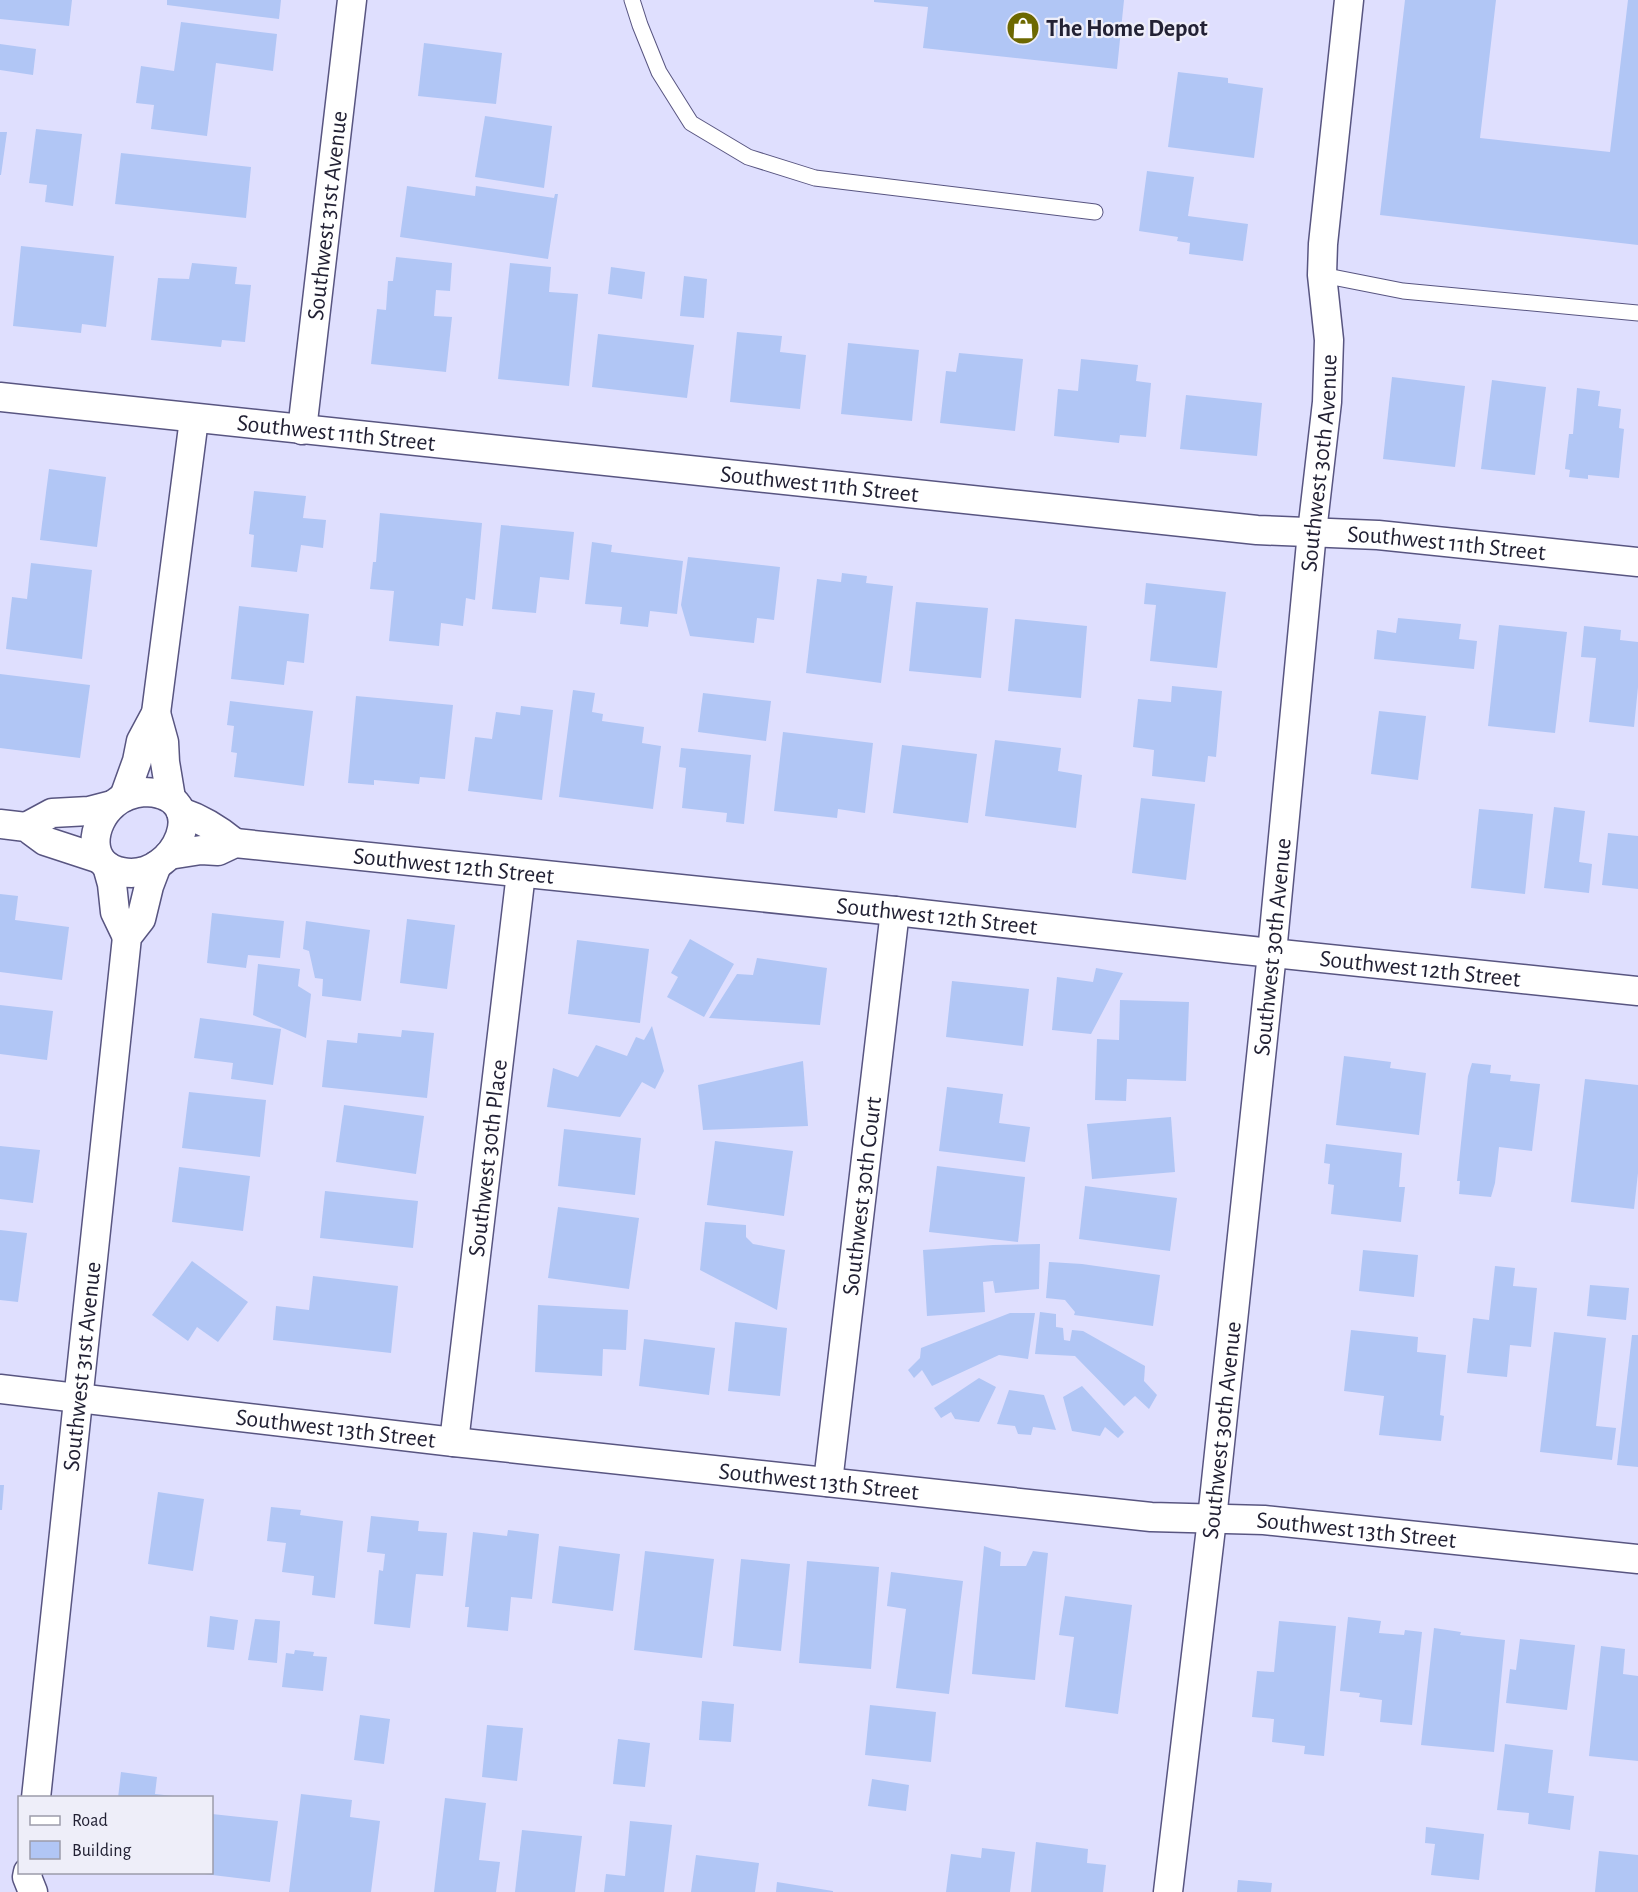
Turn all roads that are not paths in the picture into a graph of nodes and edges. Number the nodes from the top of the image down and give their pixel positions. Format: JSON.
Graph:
{"nodes":[{"id":1,"x":352,"y":0,"type":"edge"},
{"id":2,"x":632,"y":0,"type":"edge"},
{"id":3,"x":1349,"y":0,"type":"edge"},
{"id":4,"x":1095,"y":212,"type":"dead end"},
{"id":5,"x":1322,"y":275,"type":"junction"},
{"id":6,"x":1638,"y":313,"type":"edge"},
{"id":7,"x":0,"y":397,"type":"edge"},
{"id":8,"x":194,"y":419,"type":"junction"},
{"id":9,"x":302,"y":430,"type":"junction"},
{"id":10,"x":1312,"y":532,"type":"junction"},
{"id":11,"x":1638,"y":562,"type":"edge"},
{"id":12,"x":156,"y":713,"type":"junction"},
{"id":13,"x":118,"y":801,"type":"junction"},
{"id":14,"x":176,"y":805,"type":"junction"},
{"id":15,"x":13,"y":825,"type":"edge"},
{"id":16,"x":235,"y":843,"type":"junction"},
{"id":17,"x":163,"y":860,"type":"junction"},
{"id":18,"x":104,"y":863,"type":"junction"},
{"id":19,"x":521,"y":873,"type":"junction"},
{"id":20,"x":895,"y":911,"type":"junction"},
{"id":21,"x":127,"y":937,"type":"junction"},
{"id":22,"x":1272,"y":953,"type":"junction"},
{"id":23,"x":1638,"y":992,"type":"edge"},
{"id":24,"x":0,"y":1389,"type":"edge"},
{"id":25,"x":77,"y":1397,"type":"junction"},
{"id":26,"x":454,"y":1442,"type":"junction"},
{"id":27,"x":828,"y":1482,"type":"junction"},
{"id":28,"x":1212,"y":1519,"type":"junction"},
{"id":29,"x":1638,"y":1559,"type":"edge"},
{"id":30,"x":36,"y":1796,"type":"edge"},
{"id":31,"x":1168,"y":1892,"type":"edge"}],
"edges":[{"from":1,"to":9,"type":"street","name":"Southwest 31st Avenue"},
{"from":2,"to":4,"type":"lane"},
{"from":3,"to":5,"type":"street","name":"Southwest 30th Avenue"},
{"from":5,"to":6,"type":"lane"},
{"from":5,"to":10,"type":"street","name":"Southwest 30th Avenue"},
{"from":7,"to":8,"type":"street","name":"Southwest 11th Street"},
{"from":8,"to":9,"type":"street","name":"Southwest 11th Street"},
{"from":8,"to":12,"type":"street"},
{"from":9,"to":10,"type":"street","name":"Southwest 11th Street"},
{"from":10,"to":11,"type":"street","name":"Southwest 11th Street"},
{"from":10,"to":22,"type":"street","name":"Southwest 30th Avenue"},
{"from":12,"to":13,"type":"street"},
{"from":12,"to":14,"type":"street"},
{"from":13,"to":14,"type":"street"},
{"from":13,"to":15,"type":"street"},
{"from":13,"to":18,"type":"street"},
{"from":14,"to":16,"type":"street"},
{"from":14,"to":17,"type":"street"},
{"from":15,"to":18,"type":"street"},
{"from":16,"to":17,"type":"street","name":"Southwest 12th Street"},
{"from":16,"to":19,"type":"street","name":"Southwest 12th Street"},
{"from":17,"to":18,"type":"street"},
{"from":17,"to":21,"type":"street","name":"Southwest 31st Avenue"},
{"from":18,"to":21,"type":"street"},
{"from":19,"to":20,"type":"street","name":"Southwest 12th Street"},
{"from":19,"to":26,"type":"street","name":"Southwest 30th Place"},
{"from":20,"to":22,"type":"street","name":"Southwest 12th Street"},
{"from":20,"to":27,"type":"street","name":"Southwest 30th Court"},
{"from":21,"to":25,"type":"street","name":"Southwest 31st Avenue"},
{"from":22,"to":23,"type":"street","name":"Southwest 12th Street"},
{"from":22,"to":28,"type":"street","name":"Southwest 30th Avenue"},
{"from":24,"to":25,"type":"street","name":"Southwest 13th Street"},
{"from":25,"to":26,"type":"street","name":"Southwest 13th Street"},
{"from":25,"to":30,"type":"street","name":"Southwest 31st Avenue"},
{"from":26,"to":27,"type":"street","name":"Southwest 13th Street"},
{"from":27,"to":28,"type":"street","name":"Southwest 13th Street"},
{"from":28,"to":29,"type":"street","name":"Southwest 13th Street"},
{"from":28,"to":31,"type":"street","name":"Southwest 30th Avenue"}]}
